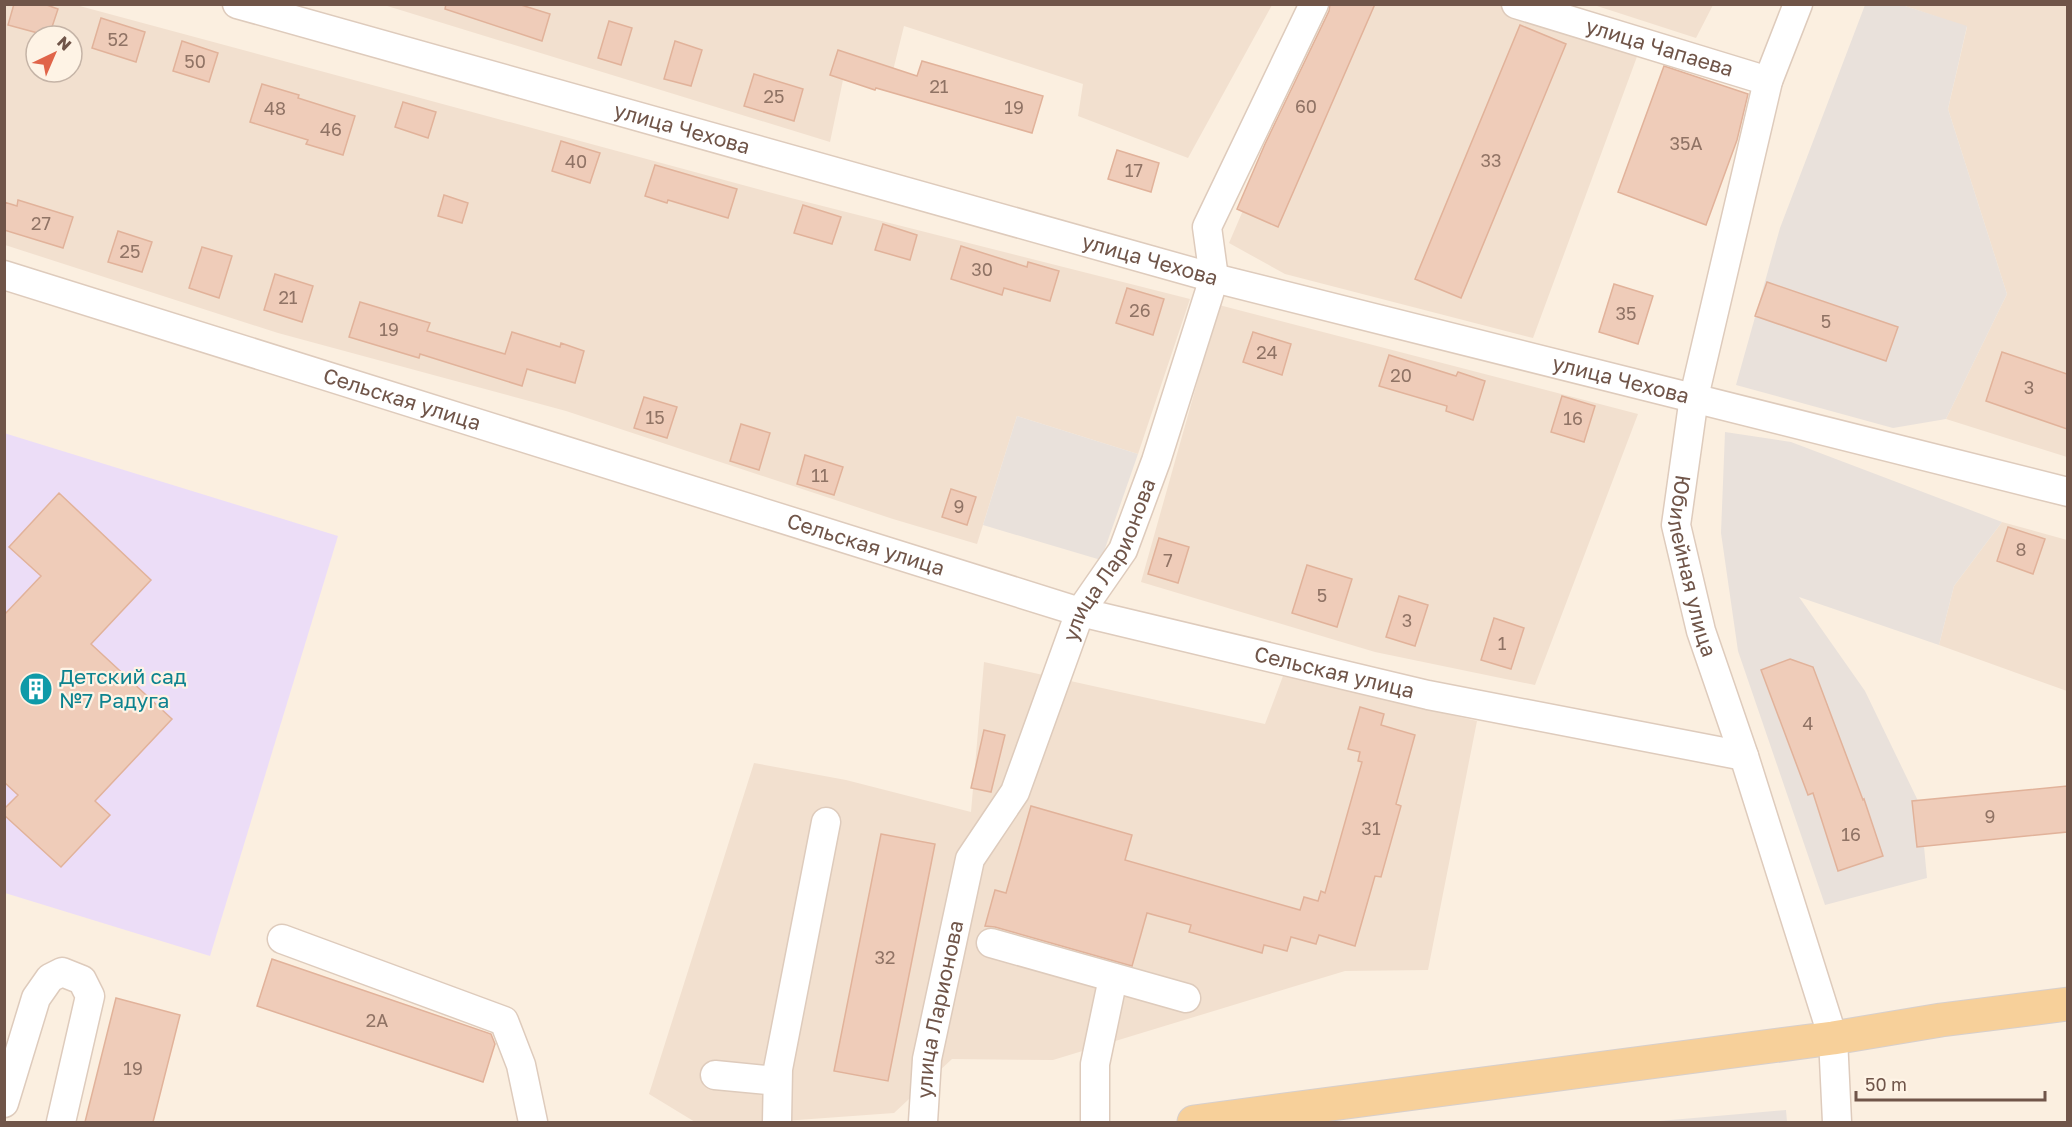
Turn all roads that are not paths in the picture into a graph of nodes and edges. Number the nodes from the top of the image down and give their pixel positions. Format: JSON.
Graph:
{"nodes":[{"id":1,"x":237,"y":4,"type":"edge"},
{"id":2,"x":1314,"y":4,"type":"edge"},
{"id":3,"x":1516,"y":4,"type":"edge"},
{"id":4,"x":1798,"y":4,"type":"edge"},
{"id":5,"x":1768,"y":81,"type":"junction"},
{"id":6,"x":4,"y":275,"type":"edge"},
{"id":7,"x":1214,"y":278,"type":"junction"},
{"id":8,"x":1694,"y":397,"type":"junction"},
{"id":9,"x":2067,"y":492,"type":"edge"},
{"id":10,"x":1080,"y":612,"type":"junction"},
{"id":11,"x":1744,"y":756,"type":"junction"},
{"id":12,"x":826,"y":822,"type":"dead end"},
{"id":13,"x":282,"y":939,"type":"dead end"},
{"id":14,"x":991,"y":943,"type":"dead end"},
{"id":15,"x":1113,"y":978,"type":"junction"},
{"id":16,"x":1186,"y":998,"type":"dead end"},
{"id":17,"x":2067,"y":1004,"type":"edge"},
{"id":18,"x":1833,"y":1038,"type":"junction"},
{"id":19,"x":715,"y":1074,"type":"dead end"},
{"id":20,"x":777,"y":1081,"type":"junction"},
{"id":21,"x":4,"y":1103,"type":"edge"},
{"id":22,"x":61,"y":1122,"type":"edge"},
{"id":23,"x":533,"y":1122,"type":"edge"},
{"id":24,"x":777,"y":1122,"type":"edge"},
{"id":25,"x":923,"y":1122,"type":"edge"},
{"id":26,"x":1095,"y":1122,"type":"edge"},
{"id":27,"x":1196,"y":1122,"type":"edge"},
{"id":28,"x":1837,"y":1122,"type":"edge"}],
"edges":[{"from":1,"to":7,"type":"street","name":"улица Чехова"},
{"from":2,"to":7,"type":"street","name":"улица Ларионова"},
{"from":3,"to":5,"type":"street","name":"улица Чапаева"},
{"from":4,"to":5,"type":"street","name":"Юбилейная улица"},
{"from":5,"to":8,"type":"street","name":"Юбилейная улица"},
{"from":6,"to":10,"type":"street","name":"Сельская улица"},
{"from":7,"to":8,"type":"street","name":"улица Чехова"},
{"from":7,"to":10,"type":"street","name":"улица Ларионова"},
{"from":8,"to":9,"type":"street","name":"улица Чехова"},
{"from":8,"to":11,"type":"street","name":"Юбилейная улица"},
{"from":10,"to":11,"type":"street","name":"Сельская улица"},
{"from":10,"to":25,"type":"street","name":"улица Ларионова"},
{"from":11,"to":18,"type":"street","name":"Юбилейная улица"},
{"from":12,"to":20,"type":"street"},
{"from":13,"to":23,"type":"street"},
{"from":14,"to":15,"type":"street"},
{"from":15,"to":16,"type":"street"},
{"from":15,"to":26,"type":"street"},
{"from":17,"to":18,"type":"main road"},
{"from":18,"to":27,"type":"main road"},
{"from":18,"to":28,"type":"street","name":"Юбилейная улица"},
{"from":19,"to":20,"type":"street"},
{"from":20,"to":24,"type":"street"},
{"from":21,"to":22,"type":"street"}]}
